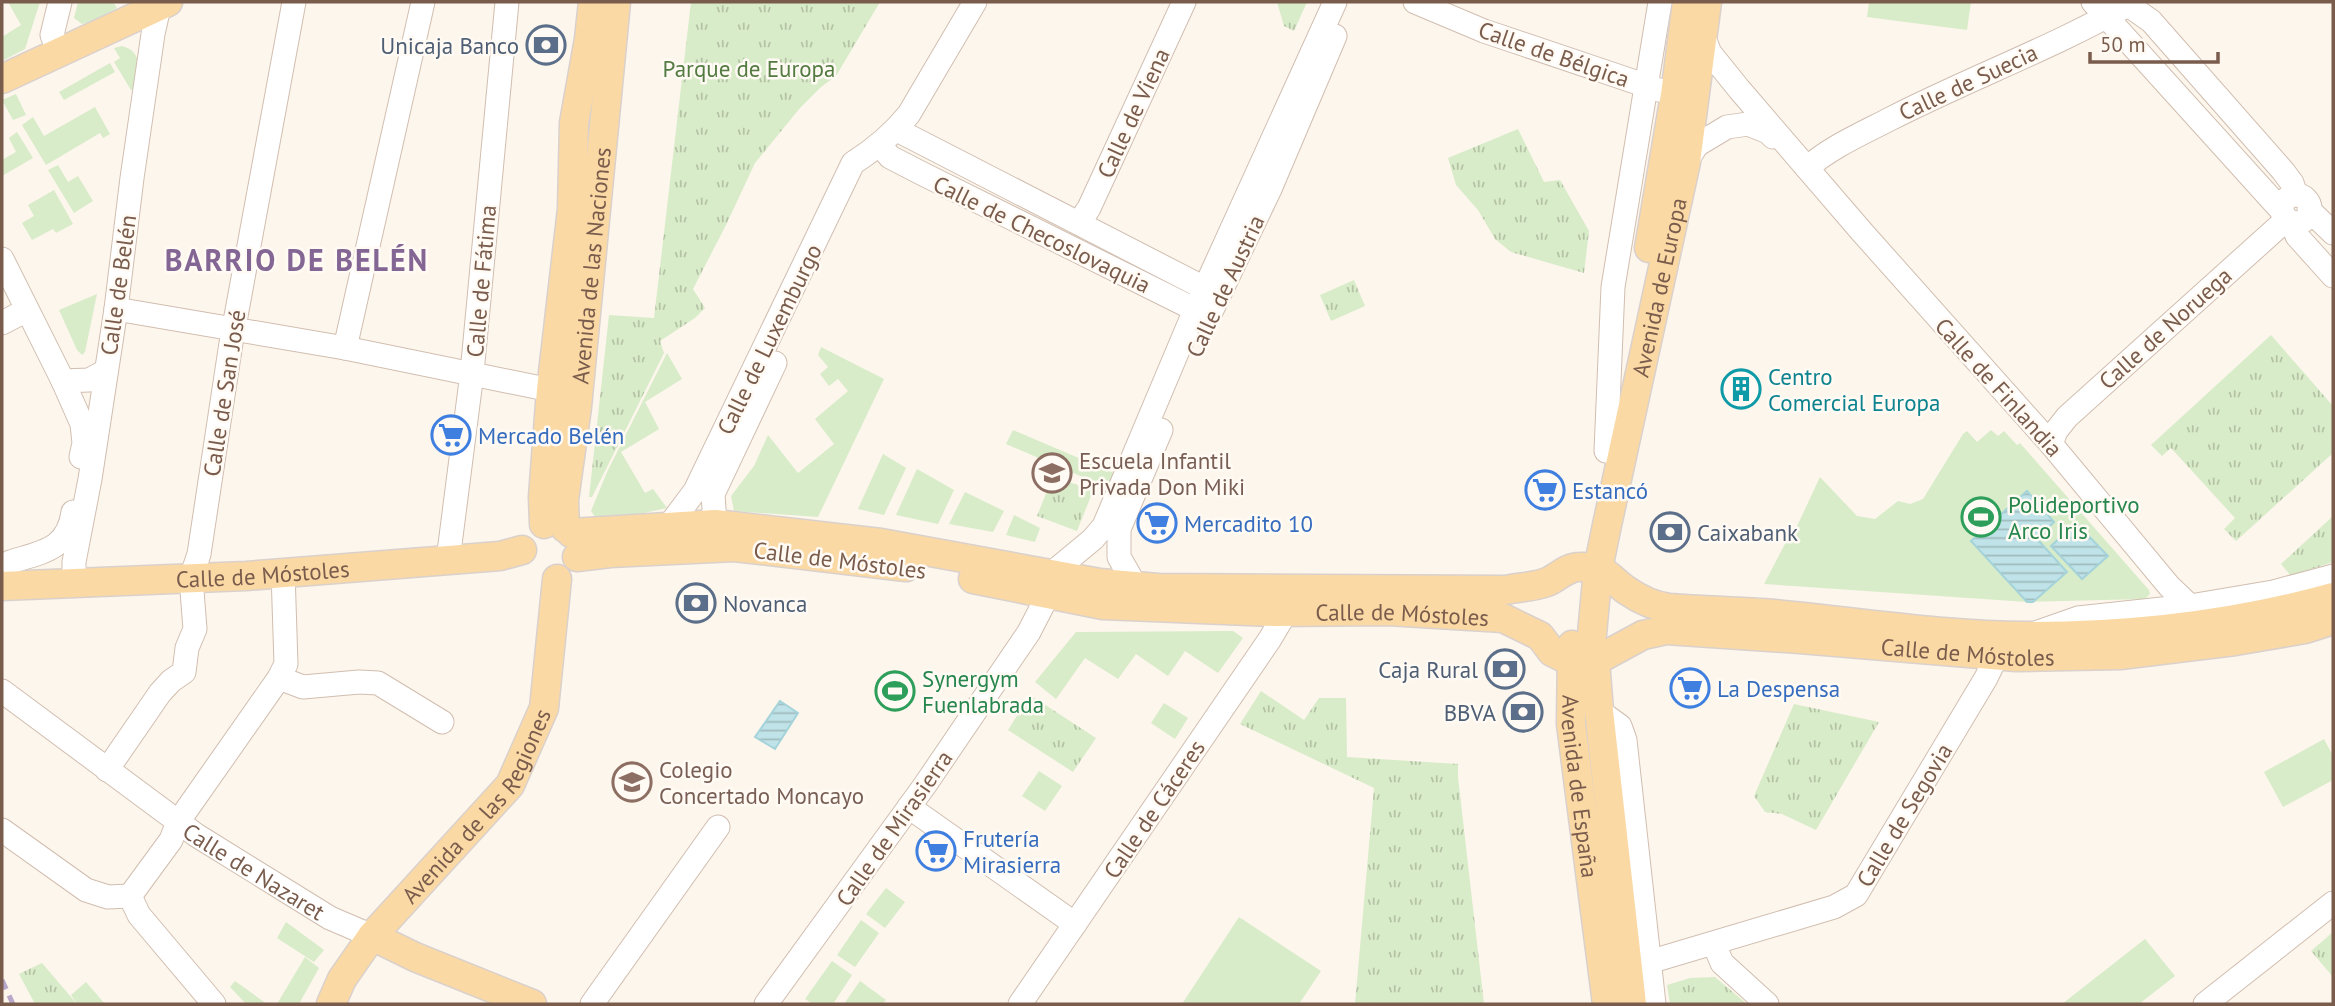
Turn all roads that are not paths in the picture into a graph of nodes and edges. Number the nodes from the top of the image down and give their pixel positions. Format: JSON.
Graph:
{"nodes":[{"id":1,"x":60,"y":2,"type":"edge"},
{"id":2,"x":294,"y":2,"type":"edge"},
{"id":3,"x":423,"y":2,"type":"edge"},
{"id":4,"x":507,"y":2,"type":"edge"},
{"id":5,"x":593,"y":2,"type":"edge"},
{"id":6,"x":616,"y":2,"type":"edge"},
{"id":7,"x":975,"y":2,"type":"edge"},
{"id":8,"x":1184,"y":2,"type":"edge"},
{"id":9,"x":1335,"y":2,"type":"edge"},
{"id":10,"x":1350,"y":2,"type":"edge"},
{"id":11,"x":1415,"y":2,"type":"edge"},
{"id":12,"x":1660,"y":2,"type":"edge"},
{"id":13,"x":1687,"y":2,"type":"edge"},
{"id":14,"x":1707,"y":2,"type":"edge"},
{"id":15,"x":2128,"y":3,"type":"edge"},
{"id":16,"x":164,"y":4,"type":"edge"},
{"id":17,"x":2099,"y":9,"type":"edge"},
{"id":18,"x":1703,"y":36,"type":"junction"},
{"id":19,"x":59,"y":51,"type":"junction"},
{"id":20,"x":2,"y":79,"type":"edge"},
{"id":21,"x":1647,"y":87,"type":"junction"},
{"id":22,"x":1685,"y":98,"type":"junction"},
{"id":23,"x":882,"y":143,"type":"junction"},
{"id":24,"x":1686,"y":162,"type":"junction"},
{"id":25,"x":1807,"y":169,"type":"junction"},
{"id":26,"x":2293,"y":211,"type":"junction"},
{"id":27,"x":1079,"y":223,"type":"junction"},
{"id":28,"x":2333,"y":233,"type":"edge"},
{"id":29,"x":2,"y":259,"type":"edge"},
{"id":30,"x":2333,"y":276,"type":"edge"},
{"id":31,"x":1212,"y":292,"type":"junction"},
{"id":32,"x":116,"y":309,"type":"junction"},
{"id":33,"x":27,"y":310,"type":"junction"},
{"id":34,"x":1202,"y":313,"type":"junction"},
{"id":35,"x":2,"y":323,"type":"edge"},
{"id":36,"x":234,"y":329,"type":"junction"},
{"id":37,"x":345,"y":348,"type":"junction"},
{"id":38,"x":106,"y":371,"type":"junction"},
{"id":39,"x":472,"y":373,"type":"junction"},
{"id":40,"x":63,"y":380,"type":"junction"},
{"id":41,"x":551,"y":390,"type":"junction"},
{"id":42,"x":2051,"y":444,"type":"junction"},
{"id":43,"x":1606,"y":451,"type":"junction"},
{"id":44,"x":715,"y":524,"type":"junction"},
{"id":45,"x":668,"y":527,"type":"junction"},
{"id":46,"x":564,"y":535,"type":"junction"},
{"id":47,"x":522,"y":550,"type":"junction"},
{"id":48,"x":448,"y":560,"type":"junction"},
{"id":49,"x":1589,"y":568,"type":"junction"},
{"id":50,"x":5,"y":570,"type":"edge"},
{"id":51,"x":74,"y":572,"type":"junction"},
{"id":52,"x":283,"y":572,"type":"junction"},
{"id":53,"x":1058,"y":574,"type":"junction"},
{"id":54,"x":2333,"y":576,"type":"edge"},
{"id":55,"x":557,"y":579,"type":"junction"},
{"id":56,"x":1131,"y":579,"type":"junction"},
{"id":57,"x":1548,"y":582,"type":"junction"},
{"id":58,"x":191,"y":585,"type":"junction"},
{"id":59,"x":1624,"y":588,"type":"junction"},
{"id":60,"x":2333,"y":597,"type":"edge"},
{"id":61,"x":2190,"y":606,"type":"junction"},
{"id":62,"x":1286,"y":612,"type":"junction"},
{"id":63,"x":2333,"y":620,"type":"edge"},
{"id":64,"x":1540,"y":636,"type":"junction"},
{"id":65,"x":2028,"y":636,"type":"junction"},
{"id":66,"x":1997,"y":655,"type":"junction"},
{"id":67,"x":1594,"y":657,"type":"junction"},
{"id":68,"x":279,"y":678,"type":"junction"},
{"id":69,"x":2,"y":691,"type":"edge"},
{"id":70,"x":1599,"y":711,"type":"junction"},
{"id":71,"x":442,"y":722,"type":"dead end"},
{"id":72,"x":107,"y":770,"type":"junction"},
{"id":73,"x":909,"y":807,"type":"junction"},
{"id":74,"x":178,"y":822,"type":"junction"},
{"id":75,"x":718,"y":827,"type":"dead end"},
{"id":76,"x":2,"y":830,"type":"edge"},
{"id":77,"x":130,"y":896,"type":"junction"},
{"id":78,"x":2333,"y":903,"type":"edge"},
{"id":79,"x":1074,"y":924,"type":"junction"},
{"id":80,"x":372,"y":936,"type":"junction"},
{"id":81,"x":1714,"y":944,"type":"junction"},
{"id":82,"x":1649,"y":962,"type":"junction"},
{"id":83,"x":214,"y":1004,"type":"edge"},
{"id":84,"x":331,"y":1004,"type":"edge"},
{"id":85,"x":532,"y":1004,"type":"edge"},
{"id":86,"x":592,"y":1004,"type":"edge"},
{"id":87,"x":766,"y":1004,"type":"edge"},
{"id":88,"x":1020,"y":1004,"type":"edge"},
{"id":89,"x":1607,"y":1004,"type":"edge"},
{"id":90,"x":1632,"y":1004,"type":"edge"},
{"id":91,"x":1654,"y":1004,"type":"edge"},
{"id":92,"x":1767,"y":1004,"type":"edge"},
{"id":93,"x":2205,"y":1004,"type":"edge"}],
"edges":[{"from":1,"to":19,"type":"street"},
{"from":2,"to":36,"type":"street","name":"Calle de San José"},
{"from":3,"to":37,"type":"street"},
{"from":4,"to":39,"type":"street","name":"Calle de Fátima"},
{"from":5,"to":41,"type":"main road","name":"Avenida de las Naciones"},
{"from":6,"to":46,"type":"main road","name":"Avenida de las Naciones"},
{"from":7,"to":23,"type":"street","name":"Calle de Luxemburgo"},
{"from":8,"to":27,"type":"street","name":"Calle de Viena"},
{"from":9,"to":31,"type":"street","name":"Calle de Austria"},
{"from":10,"to":31,"type":"street","name":"Calle de Austria"},
{"from":11,"to":21,"type":"street","name":"Calle de Bélgica"},
{"from":12,"to":21,"type":"street","name":"Avenida de Europa"},
{"from":13,"to":22,"type":"main road","name":"Avenida de Europa"},
{"from":14,"to":18,"type":"main road","name":"Avenida de Europa"},
{"from":15,"to":17,"type":"street","name":"Calle de Suecia"},
{"from":15,"to":26,"type":"street"},
{"from":16,"to":19,"type":"main road"},
{"from":16,"to":32,"type":"street","name":"Calle de Belén"},
{"from":17,"to":25,"type":"street","name":"Calle de Suecia"},
{"from":17,"to":26,"type":"street"},
{"from":18,"to":22,"type":"main road","name":"Avenida de Europa"},
{"from":18,"to":25,"type":"street","name":"Calle de Finlandia"},
{"from":19,"to":20,"type":"main road"},
{"from":21,"to":22,"type":"street","name":"Calle de Bélgica"},
{"from":21,"to":43,"type":"street","name":"Avenida de Europa"},
{"from":22,"to":24,"type":"main road","name":"Avenida de Europa"},
{"from":22,"to":43,"type":"main road","name":"Avenida de Europa"},
{"from":23,"to":27,"type":"street","name":"Calle de Checoslovaquia"},
{"from":23,"to":34,"type":"street","name":"Calle de Checoslovaquia"},
{"from":23,"to":44,"type":"street","name":"Calle de Luxemburgo"},
{"from":23,"to":45,"type":"street","name":"Calle de Luxemburgo"},
{"from":24,"to":25,"type":"street","name":"Calle de Finlandia"},
{"from":24,"to":49,"type":"main road","name":"Avenida de Europa"},
{"from":25,"to":42,"type":"street","name":"Calle de Finlandia"},
{"from":26,"to":28,"type":"street"},
{"from":26,"to":30,"type":"street"},
{"from":26,"to":42,"type":"street","name":"Calle de Noruega"},
{"from":27,"to":31,"type":"street","name":"Calle de Checoslovaquia"},
{"from":29,"to":33,"type":"street"},
{"from":31,"to":34,"type":"street","name":"Calle de Austria"},
{"from":32,"to":36,"type":"street"},
{"from":32,"to":38,"type":"street","name":"Calle de Belén"},
{"from":33,"to":35,"type":"street"},
{"from":33,"to":40,"type":"street"},
{"from":34,"to":53,"type":"street","name":"Calle de Austria"},
{"from":34,"to":56,"type":"street","name":"Calle de Austria"},
{"from":36,"to":37,"type":"street"},
{"from":36,"to":58,"type":"street","name":"Calle de San José"},
{"from":37,"to":39,"type":"street"},
{"from":38,"to":40,"type":"street"},
{"from":38,"to":51,"type":"street","name":"Calle de Belén"},
{"from":39,"to":41,"type":"street"},
{"from":39,"to":48,"type":"street","name":"Calle de Fátima"},
{"from":40,"to":50,"type":"street"},
{"from":41,"to":46,"type":"main road","name":"Avenida de las Naciones"},
{"from":42,"to":61,"type":"street","name":"Calle de Finlandia"},
{"from":43,"to":49,"type":"main road","name":"Avenida de Europa"},
{"from":44,"to":45,"type":"main road","name":"Calle de Móstoles"},
{"from":44,"to":53,"type":"main road","name":"Calle de Móstoles"},
{"from":45,"to":46,"type":"main road","name":"Calle de Móstoles"},
{"from":46,"to":47,"type":"main road"},
{"from":46,"to":53,"type":"main road","name":"Calle de Móstoles"},
{"from":46,"to":55,"type":"main road"},
{"from":47,"to":48,"type":"main road","name":"Calle de Móstoles"},
{"from":47,"to":55,"type":"main road"},
{"from":48,"to":52,"type":"main road","name":"Calle de Móstoles"},
{"from":49,"to":57,"type":"main road","name":"Calle de Móstoles"},
{"from":49,"to":59,"type":"main road","name":"Calle de Móstoles"},
{"from":49,"to":67,"type":"main road","name":"Avenida de España"},
{"from":50,"to":51,"type":"main road","name":"Calle de Móstoles"},
{"from":51,"to":58,"type":"main road","name":"Calle de Móstoles"},
{"from":52,"to":58,"type":"main road","name":"Calle de Móstoles"},
{"from":52,"to":68,"type":"street"},
{"from":53,"to":56,"type":"main road","name":"Calle de Móstoles"},
{"from":53,"to":62,"type":"main road","name":"Calle de Móstoles"},
{"from":53,"to":73,"type":"street","name":"Calle de Mirasierra"},
{"from":54,"to":61,"type":"street","name":"Calle de Móstoles"},
{"from":55,"to":80,"type":"main road","name":"Avenida de las Regiones"},
{"from":56,"to":57,"type":"main road","name":"Calle de Móstoles"},
{"from":57,"to":64,"type":"main road"},
{"from":58,"to":72,"type":"street"},
{"from":59,"to":65,"type":"main road","name":"Calle de Móstoles"},
{"from":59,"to":67,"type":"main road","name":"Avenida de España"},
{"from":60,"to":65,"type":"main road","name":"Calle de Móstoles"},
{"from":61,"to":65,"type":"street","name":"Calle de Móstoles"},
{"from":62,"to":64,"type":"main road","name":"Calle de Móstoles"},
{"from":62,"to":79,"type":"street","name":"Calle de Cáceres"},
{"from":63,"to":66,"type":"main road","name":"Calle de Móstoles"},
{"from":64,"to":67,"type":"main road","name":"Calle de Móstoles"},
{"from":66,"to":67,"type":"main road","name":"Calle de Móstoles"},
{"from":66,"to":81,"type":"street","name":"Calle de Segovia"},
{"from":67,"to":70,"type":"main road","name":"Avenida de España"},
{"from":67,"to":89,"type":"main road","name":"Avenida de España"},
{"from":68,"to":71,"type":"street"},
{"from":68,"to":74,"type":"street"},
{"from":69,"to":72,"type":"street","name":"Calle de Nazaret"},
{"from":70,"to":82,"type":"street","name":"Avenida de España"},
{"from":70,"to":90,"type":"main road","name":"Avenida de España"},
{"from":72,"to":74,"type":"street","name":"Calle de Nazaret"},
{"from":73,"to":79,"type":"street"},
{"from":73,"to":87,"type":"street","name":"Calle de Mirasierra"},
{"from":74,"to":77,"type":"street"},
{"from":74,"to":80,"type":"street","name":"Calle de Nazaret"},
{"from":75,"to":86,"type":"street"},
{"from":76,"to":77,"type":"street"},
{"from":77,"to":83,"type":"street"},
{"from":78,"to":93,"type":"street"},
{"from":79,"to":88,"type":"street","name":"Calle de Cáceres"},
{"from":80,"to":84,"type":"main road","name":"Avenida de las Regiones"},
{"from":80,"to":85,"type":"main road","name":"Calle de Nazaret"},
{"from":81,"to":82,"type":"street","name":"Calle de Segovia"},
{"from":81,"to":92,"type":"street"},
{"from":82,"to":91,"type":"street","name":"Avenida de España"}]}
